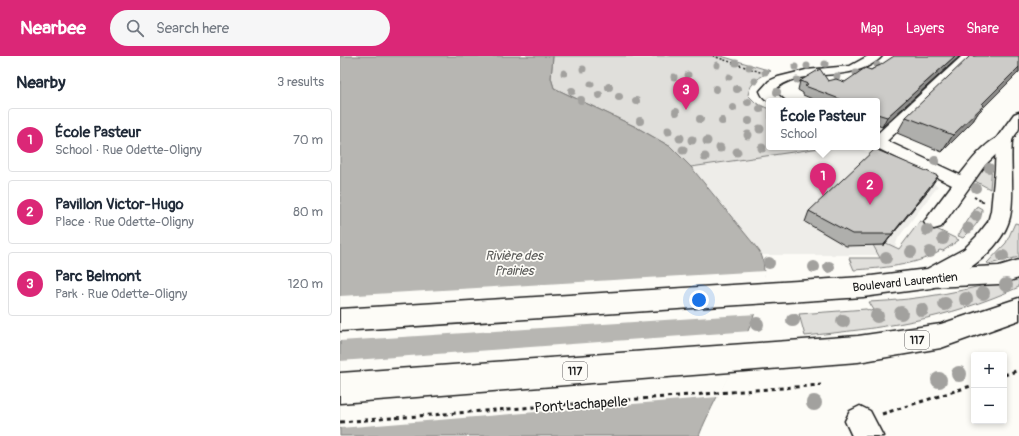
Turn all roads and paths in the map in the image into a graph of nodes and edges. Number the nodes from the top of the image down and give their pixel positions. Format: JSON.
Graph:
{"nodes":[{"id":1,"x":713,"y":56,"type":"edge"},
{"id":2,"x":876,"y":56,"type":"edge"},
{"id":3,"x":969,"y":56,"type":"edge"},
{"id":4,"x":783,"y":80,"type":"junction"},
{"id":5,"x":773,"y":98,"type":"edge"},
{"id":6,"x":1019,"y":117,"type":"edge"},
{"id":7,"x":880,"y":139,"type":"edge"},
{"id":8,"x":1004,"y":139,"type":"junction"},
{"id":9,"x":880,"y":144,"type":"edge"},
{"id":10,"x":1004,"y":169,"type":"junction"},
{"id":11,"x":1019,"y":186,"type":"edge"},
{"id":12,"x":969,"y":190,"type":"junction"},
{"id":13,"x":934,"y":222,"type":"dead end"},
{"id":14,"x":1019,"y":269,"type":"edge"},
{"id":15,"x":931,"y":278,"type":"junction"},
{"id":16,"x":1019,"y":309,"type":"edge"},
{"id":17,"x":340,"y":320,"type":"edge"},
{"id":18,"x":1019,"y":370,"type":"edge"},
{"id":19,"x":1007,"y":374,"type":"edge"},
{"id":20,"x":822,"y":385,"type":"dead end"},
{"id":21,"x":971,"y":386,"type":"edge"},
{"id":22,"x":340,"y":388,"type":"edge"},
{"id":23,"x":340,"y":422,"type":"edge"},
{"id":24,"x":864,"y":428,"type":"edge"}],
"edges":[{"from":1,"to":4,"type":"path"},
{"from":2,"to":4,"type":"street"},
{"from":3,"to":7,"type":"street"},
{"from":4,"to":5,"type":"street"},
{"from":6,"to":8,"type":"main road"},
{"from":8,"to":10,"type":"main road"},
{"from":8,"to":12,"type":"street"},
{"from":9,"to":12,"type":"street"},
{"from":10,"to":11,"type":"main road"},
{"from":10,"to":15,"type":"main road"},
{"from":12,"to":12,"type":"path"},
{"from":12,"to":13,"type":"street"},
{"from":14,"to":15,"type":"street","name":"Boulevard Laurentien"},
{"from":15,"to":17,"type":"main road","name":"Boulevard Laurentien"},
{"from":16,"to":22,"type":"main road","number":"117"},
{"from":18,"to":19,"type":"path"},
{"from":20,"to":23,"type":"path","name":"Pont Lachapelle"},
{"from":21,"to":24,"type":"path"}]}
